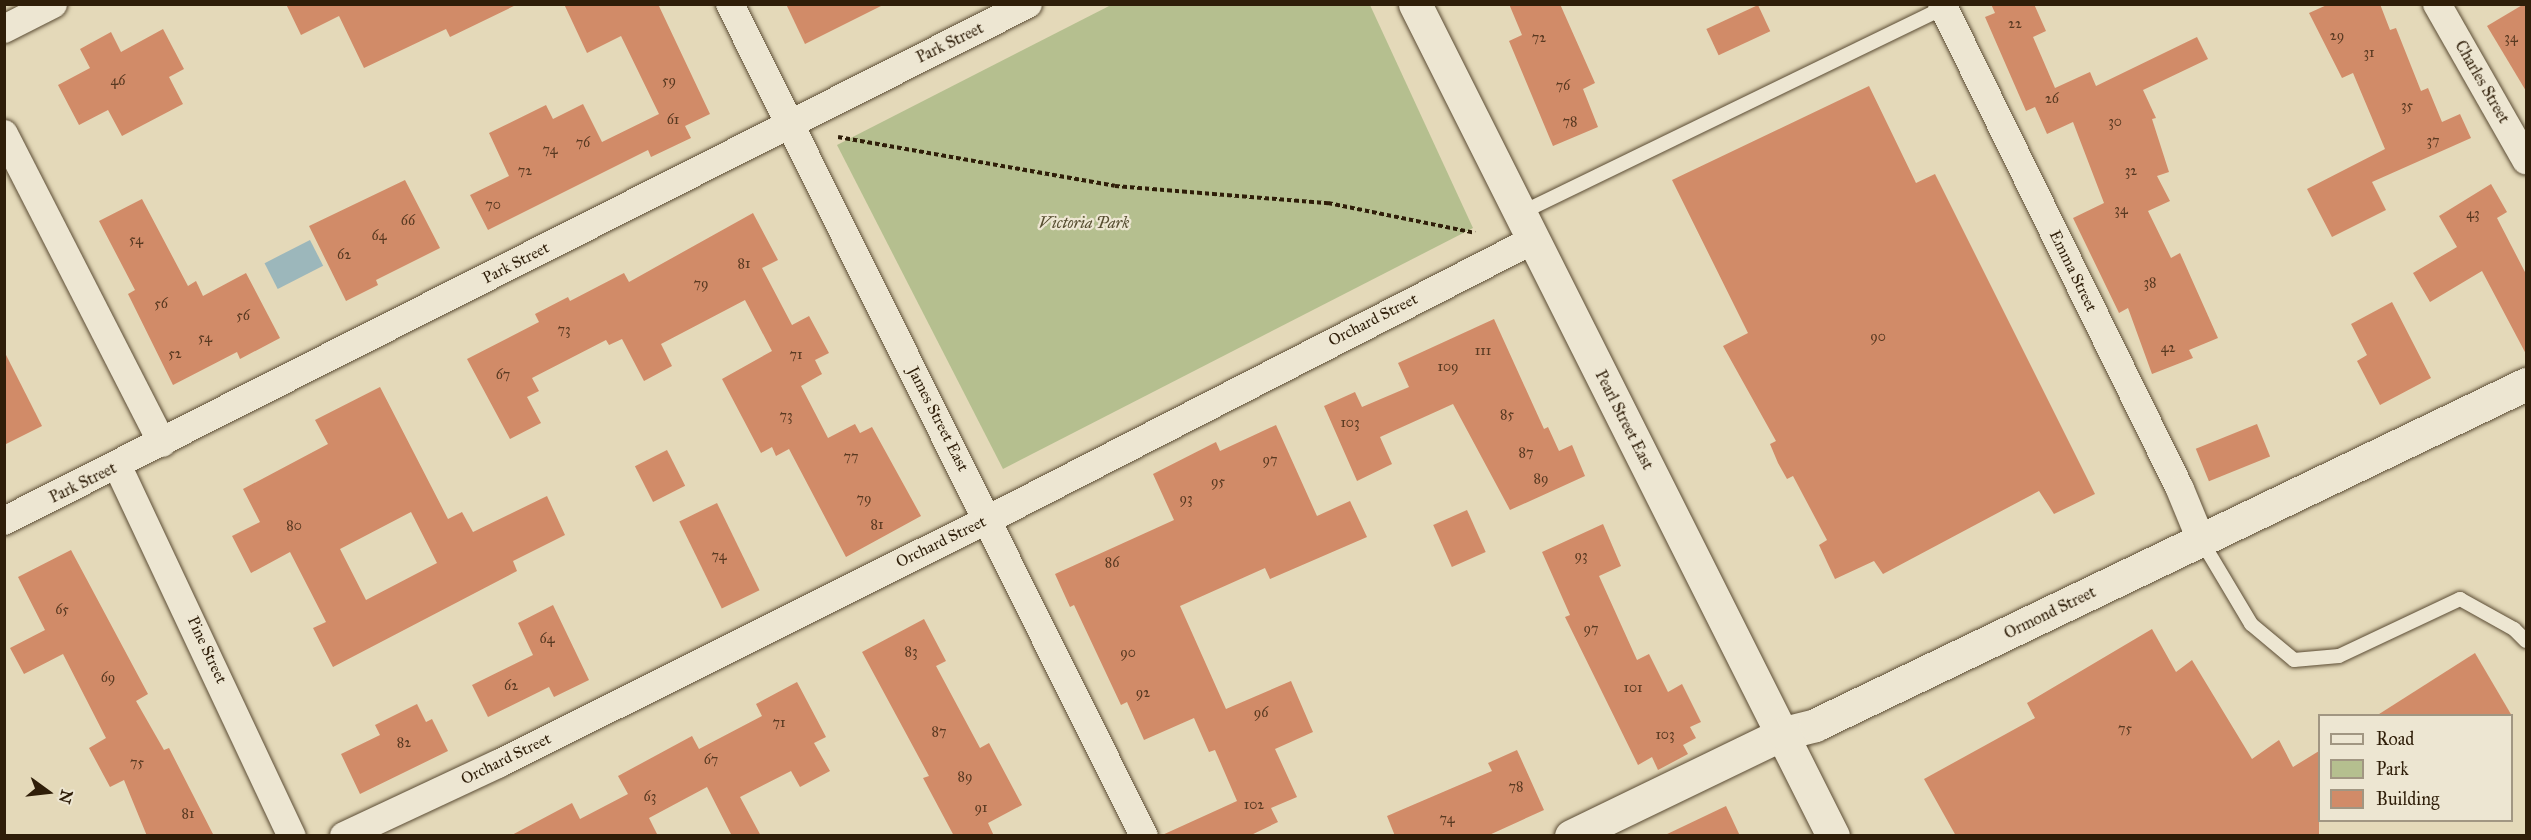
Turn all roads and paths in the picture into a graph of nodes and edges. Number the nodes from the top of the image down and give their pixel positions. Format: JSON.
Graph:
{"nodes":[{"id":1,"x":53,"y":4,"type":"edge"},
{"id":2,"x":730,"y":4,"type":"edge"},
{"id":3,"x":1028,"y":4,"type":"edge"},
{"id":4,"x":1415,"y":4,"type":"edge"},
{"id":5,"x":2437,"y":4,"type":"edge"},
{"id":6,"x":1943,"y":6,"type":"edge"},
{"id":7,"x":4,"y":29,"type":"edge"},
{"id":8,"x":788,"y":125,"type":"junction"},
{"id":9,"x":4,"y":134,"type":"edge"},
{"id":10,"x":838,"y":137,"type":"dead end"},
{"id":11,"x":2526,"y":160,"type":"edge"},
{"id":12,"x":1527,"y":227,"type":"junction"},
{"id":13,"x":1482,"y":235,"type":"dead end"},
{"id":14,"x":2526,"y":384,"type":"edge"},
{"id":15,"x":162,"y":443,"type":"junction"},
{"id":16,"x":118,"y":467,"type":"junction"},
{"id":17,"x":989,"y":519,"type":"junction"},
{"id":18,"x":4,"y":521,"type":"edge"},
{"id":19,"x":2201,"y":540,"type":"junction"},
{"id":20,"x":2526,"y":641,"type":"edge"},
{"id":21,"x":1784,"y":733,"type":"junction"},
{"id":22,"x":292,"y":836,"type":"edge"},
{"id":23,"x":344,"y":836,"type":"edge"},
{"id":24,"x":1144,"y":836,"type":"edge"},
{"id":25,"x":1571,"y":836,"type":"edge"},
{"id":26,"x":1833,"y":836,"type":"edge"}],
"edges":[{"from":1,"to":7,"type":"street"},
{"from":2,"to":8,"type":"street","name":"James Street East"},
{"from":3,"to":8,"type":"street","name":"Park Street"},
{"from":4,"to":12,"type":"street","name":"Pearl Street East"},
{"from":5,"to":11,"type":"street","name":"Charles Street"},
{"from":6,"to":12,"type":"lane"},
{"from":6,"to":19,"type":"street","name":"Emma Street"},
{"from":8,"to":15,"type":"street","name":"Park Street"},
{"from":8,"to":17,"type":"street","name":"James Street East"},
{"from":9,"to":15,"type":"street"},
{"from":10,"to":13,"type":"path"},
{"from":12,"to":17,"type":"street","name":"Orchard Street"},
{"from":12,"to":21,"type":"street","name":"Pearl Street East"},
{"from":14,"to":19,"type":"street","name":"Ormond Street"},
{"from":15,"to":16,"type":"street","name":"Park Street"},
{"from":16,"to":18,"type":"street","name":"Park Street"},
{"from":16,"to":22,"type":"street","name":"Pine Street"},
{"from":17,"to":23,"type":"street","name":"Orchard Street"},
{"from":17,"to":24,"type":"street","name":"James Street East"},
{"from":19,"to":20,"type":"lane"},
{"from":19,"to":21,"type":"street","name":"Ormond Street"},
{"from":21,"to":25,"type":"street","name":"Ormond Street"},
{"from":21,"to":26,"type":"street","name":"Pearl Street East"}]}
